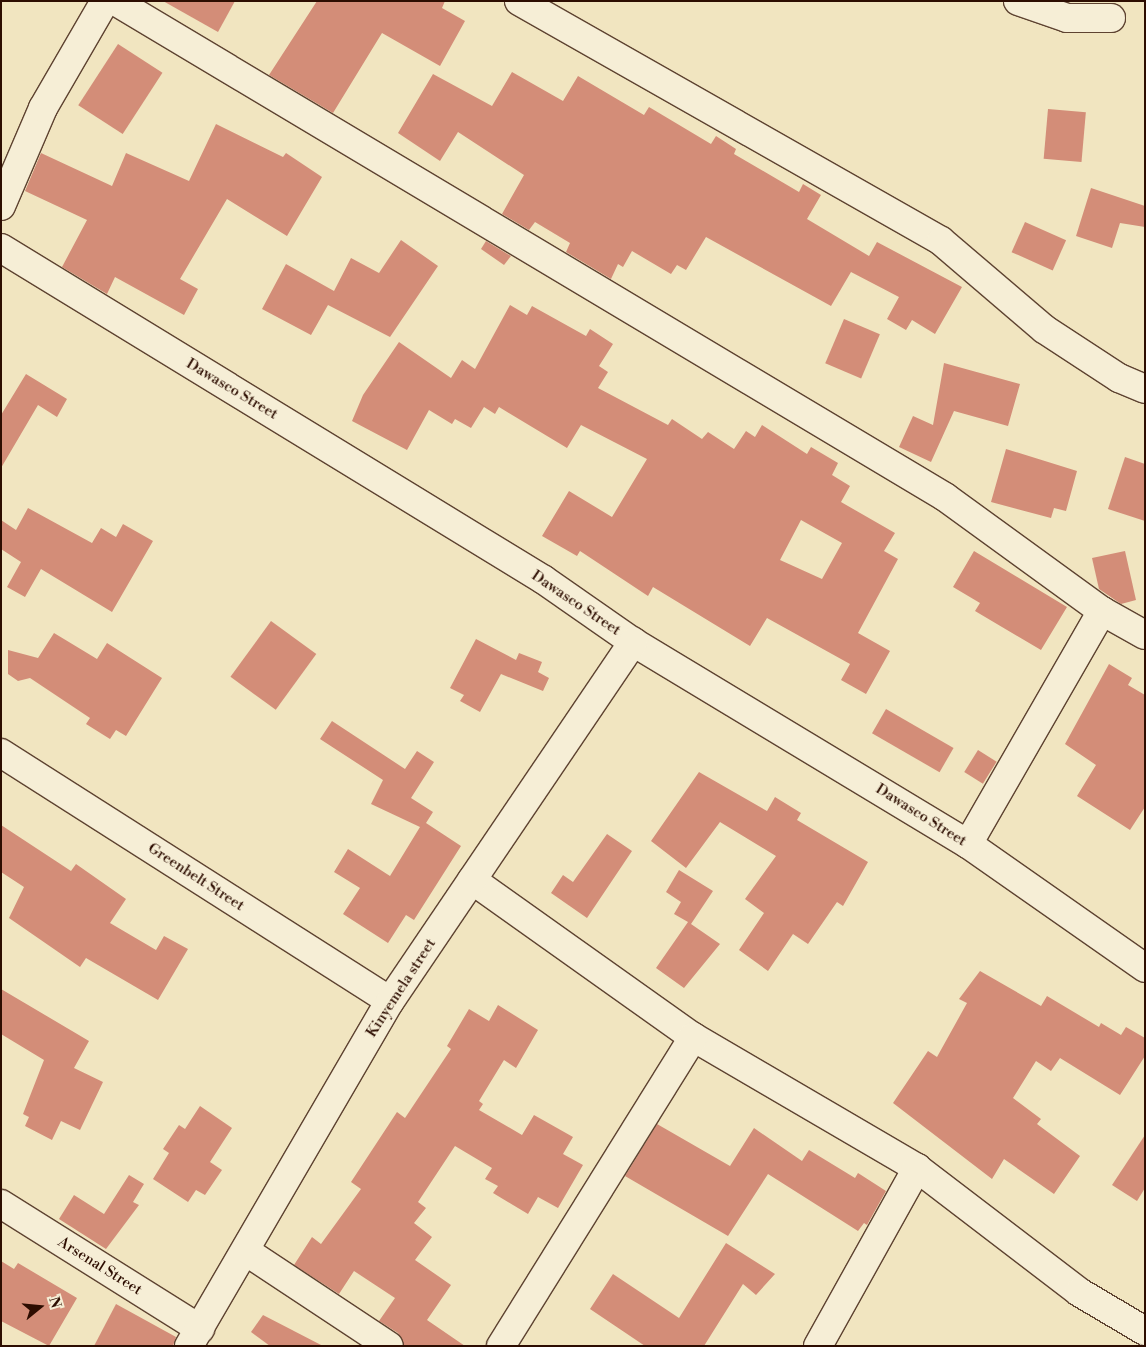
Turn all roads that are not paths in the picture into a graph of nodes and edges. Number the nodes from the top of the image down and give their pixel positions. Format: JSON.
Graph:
{"nodes":[{"id":1,"x":104,"y":1,"type":"edge"},
{"id":2,"x":115,"y":1,"type":"edge"},
{"id":3,"x":519,"y":1,"type":"edge"},
{"id":4,"x":1018,"y":1,"type":"edge"},
{"id":5,"x":1111,"y":18,"type":"dead end"},
{"id":6,"x":1,"y":206,"type":"edge"},
{"id":7,"x":1,"y":248,"type":"edge"},
{"id":8,"x":1145,"y":388,"type":"edge"},
{"id":9,"x":1102,"y":611,"type":"junction"},
{"id":10,"x":1145,"y":635,"type":"edge"},
{"id":11,"x":633,"y":642,"type":"junction"},
{"id":12,"x":1,"y":753,"type":"edge"},
{"id":13,"x":968,"y":844,"type":"junction"},
{"id":14,"x":472,"y":880,"type":"junction"},
{"id":15,"x":1145,"y":968,"type":"edge"},
{"id":16,"x":390,"y":1001,"type":"junction"},
{"id":17,"x":693,"y":1037,"type":"junction"},
{"id":18,"x":917,"y":1168,"type":"junction"},
{"id":19,"x":1,"y":1204,"type":"edge"},
{"id":20,"x":247,"y":1252,"type":"junction"},
{"id":21,"x":1145,"y":1331,"type":"edge"},
{"id":22,"x":194,"y":1337,"type":"edge"},
{"id":23,"x":389,"y":1346,"type":"edge"},
{"id":24,"x":501,"y":1346,"type":"edge"},
{"id":25,"x":818,"y":1346,"type":"edge"}],
"edges":[{"from":1,"to":6,"type":"street"},
{"from":2,"to":9,"type":"street"},
{"from":3,"to":8,"type":"street"},
{"from":4,"to":5,"type":"street"},
{"from":7,"to":11,"type":"street","name":"Dawasco Street"},
{"from":9,"to":10,"type":"street"},
{"from":9,"to":13,"type":"street"},
{"from":11,"to":13,"type":"street","name":"Dawasco Street"},
{"from":11,"to":14,"type":"street","name":"Kinyemela street"},
{"from":12,"to":16,"type":"street","name":"Greenbelt Street"},
{"from":13,"to":15,"type":"street","name":"Dawasco Street"},
{"from":14,"to":16,"type":"street","name":"Kinyemela street"},
{"from":14,"to":17,"type":"street"},
{"from":16,"to":20,"type":"street","name":"Kinyemela street"},
{"from":17,"to":18,"type":"street"},
{"from":17,"to":24,"type":"street"},
{"from":18,"to":21,"type":"street"},
{"from":18,"to":25,"type":"street"},
{"from":19,"to":22,"type":"street","name":"Arsenal Street"},
{"from":20,"to":22,"type":"street","name":"Kinyemela street"},
{"from":20,"to":23,"type":"street"}]}
